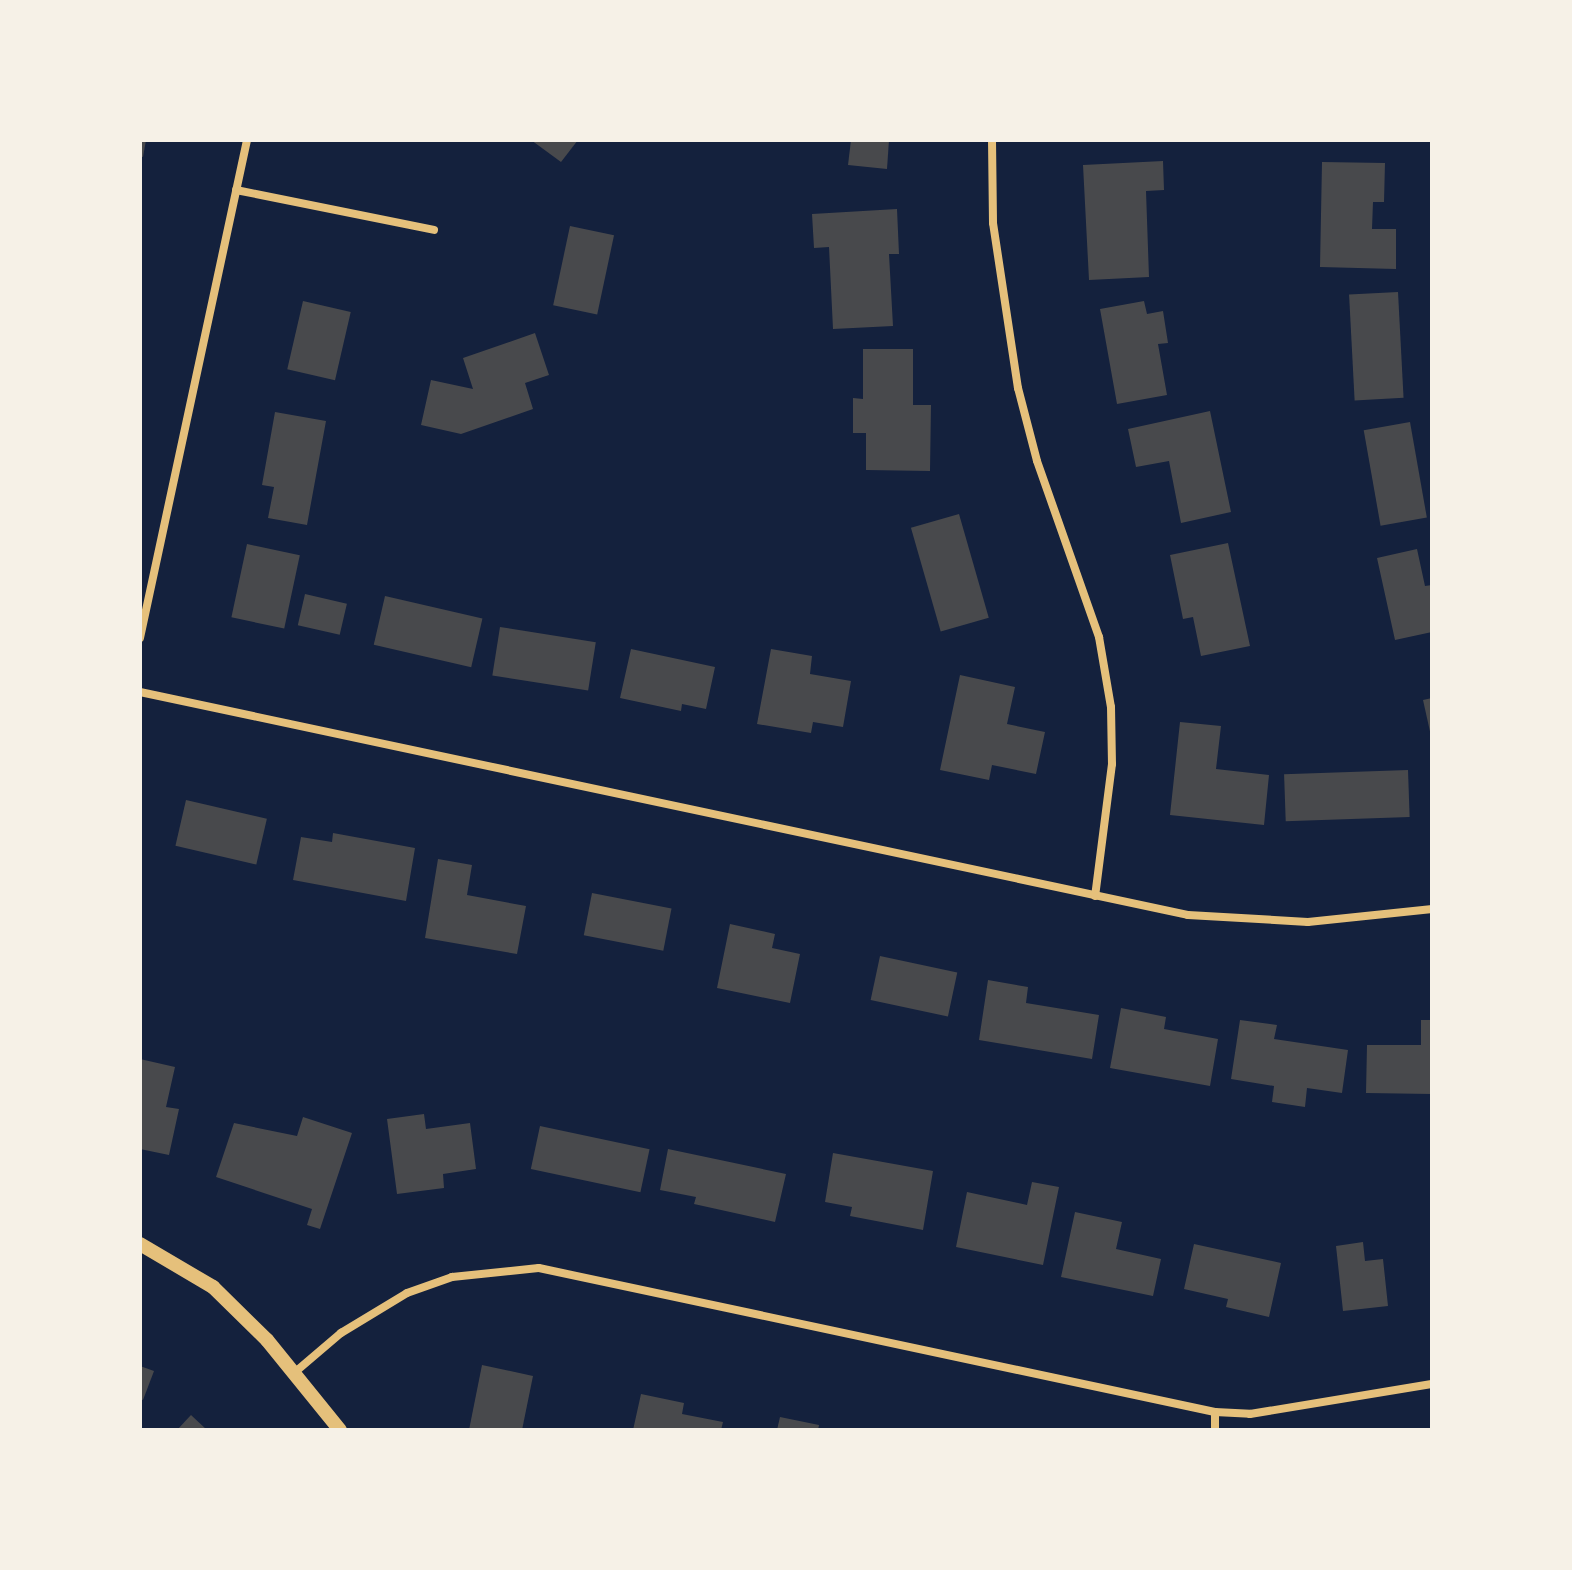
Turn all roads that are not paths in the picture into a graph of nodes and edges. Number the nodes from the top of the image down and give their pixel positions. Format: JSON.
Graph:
{"nodes":[{"id":1,"x":247,"y":140,"type":"edge"},
{"id":2,"x":992,"y":140,"type":"edge"},
{"id":3,"x":236,"y":190,"type":"junction"},
{"id":4,"x":434,"y":230,"type":"dead end"},
{"id":5,"x":140,"y":638,"type":"edge"},
{"id":6,"x":140,"y":692,"type":"edge"},
{"id":7,"x":1095,"y":896,"type":"junction"},
{"id":8,"x":1432,"y":909,"type":"edge"},
{"id":9,"x":140,"y":1244,"type":"edge"},
{"id":10,"x":294,"y":1373,"type":"junction"},
{"id":11,"x":1432,"y":1384,"type":"edge"},
{"id":12,"x":1215,"y":1412,"type":"junction"},
{"id":13,"x":340,"y":1430,"type":"edge"},
{"id":14,"x":1215,"y":1430,"type":"edge"}],
"edges":[{"from":1,"to":3,"type":"street"},
{"from":2,"to":7,"type":"street"},
{"from":3,"to":4,"type":"street"},
{"from":3,"to":5,"type":"street"},
{"from":6,"to":7,"type":"street"},
{"from":7,"to":8,"type":"street"},
{"from":9,"to":10,"type":"street"},
{"from":10,"to":12,"type":"street"},
{"from":10,"to":13,"type":"street"},
{"from":11,"to":12,"type":"street"},
{"from":12,"to":14,"type":"street"}]}
